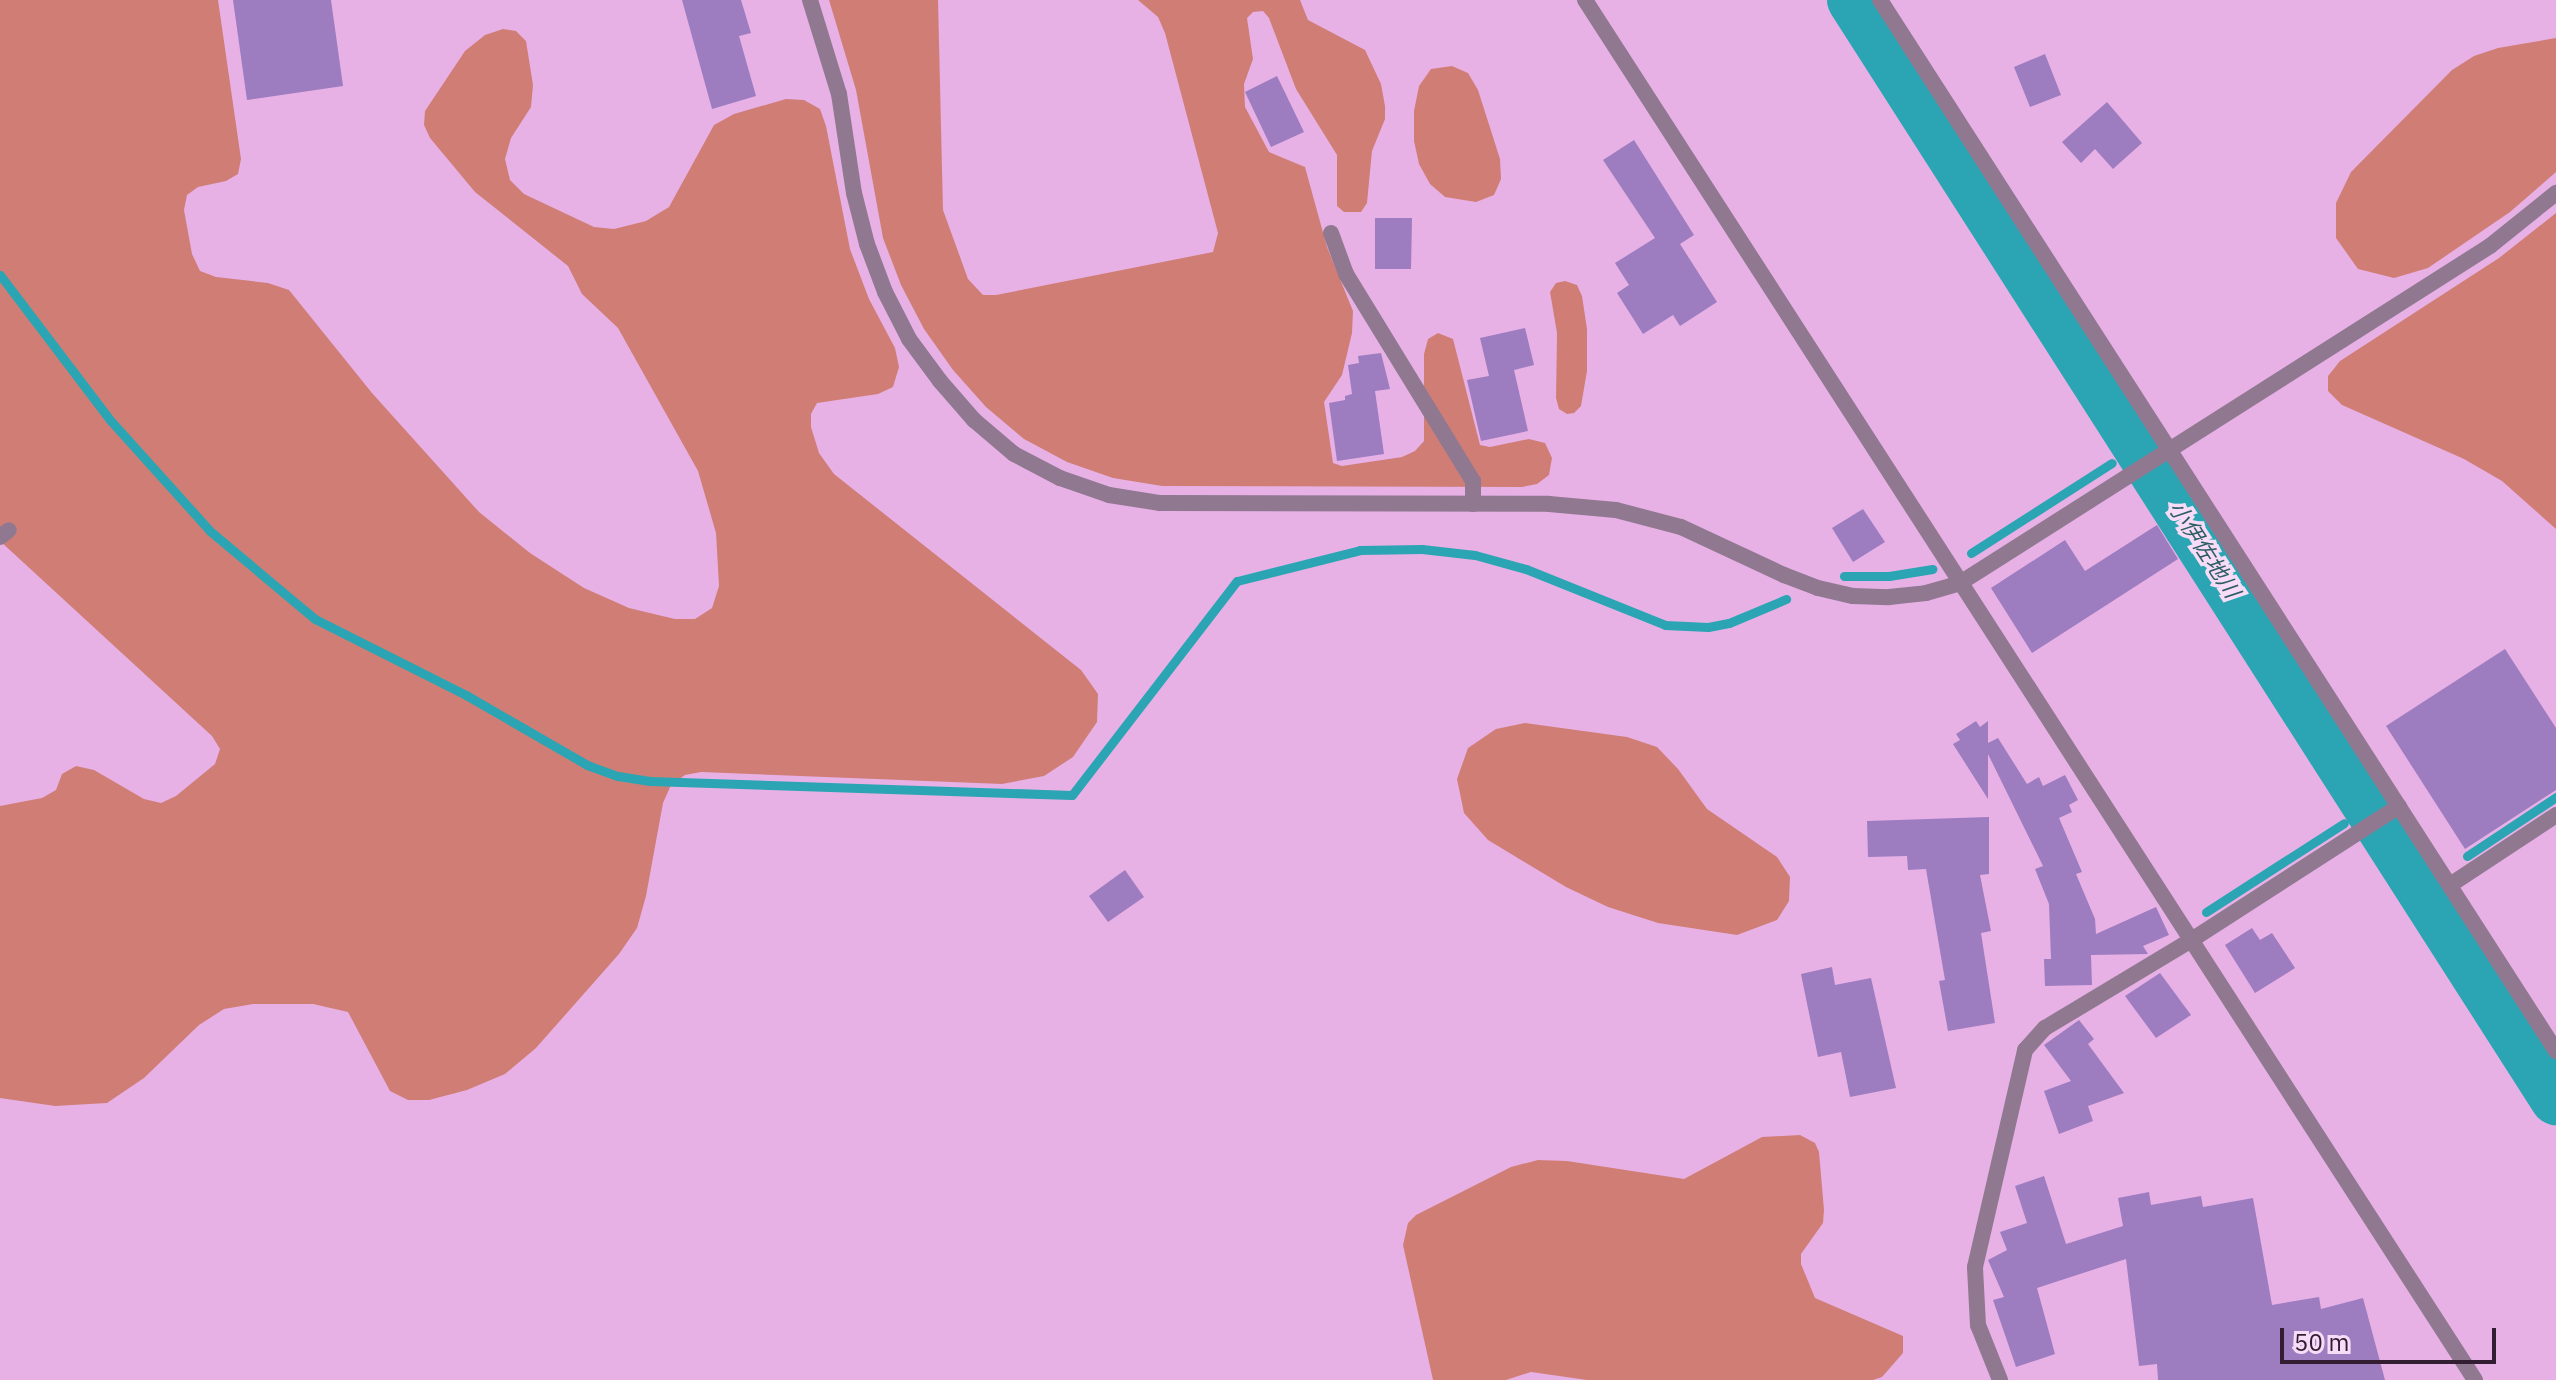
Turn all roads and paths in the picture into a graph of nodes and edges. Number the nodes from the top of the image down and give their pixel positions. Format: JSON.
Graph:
{"nodes":[{"id":1,"x":810,"y":0,"type":"edge"},
{"id":2,"x":1585,"y":0,"type":"edge"},
{"id":3,"x":1880,"y":0,"type":"edge"},
{"id":4,"x":2556,"y":193,"type":"edge"},
{"id":5,"x":1331,"y":233,"type":"dead end"},
{"id":6,"x":2164,"y":454,"type":"junction"},
{"id":7,"x":1473,"y":504,"type":"junction"},
{"id":8,"x":1960,"y":583,"type":"junction"},
{"id":9,"x":2394,"y":809,"type":"junction"},
{"id":10,"x":2556,"y":815,"type":"edge"},
{"id":11,"x":2450,"y":885,"type":"junction"},
{"id":12,"x":2193,"y":939,"type":"junction"},
{"id":13,"x":2556,"y":1051,"type":"edge"},
{"id":14,"x":2000,"y":1380,"type":"edge"},
{"id":15,"x":2475,"y":1380,"type":"edge"}],
"edges":[{"from":1,"to":7,"type":"street"},
{"from":2,"to":8,"type":"street"},
{"from":3,"to":6,"type":"street"},
{"from":4,"to":6,"type":"street"},
{"from":5,"to":7,"type":"street"},
{"from":6,"to":8,"type":"street"},
{"from":6,"to":9,"type":"street"},
{"from":7,"to":8,"type":"street"},
{"from":8,"to":12,"type":"street"},
{"from":9,"to":11,"type":"street"},
{"from":9,"to":12,"type":"street"},
{"from":10,"to":11,"type":"street"},
{"from":11,"to":13,"type":"street"},
{"from":12,"to":14,"type":"street"},
{"from":12,"to":15,"type":"street"}]}
